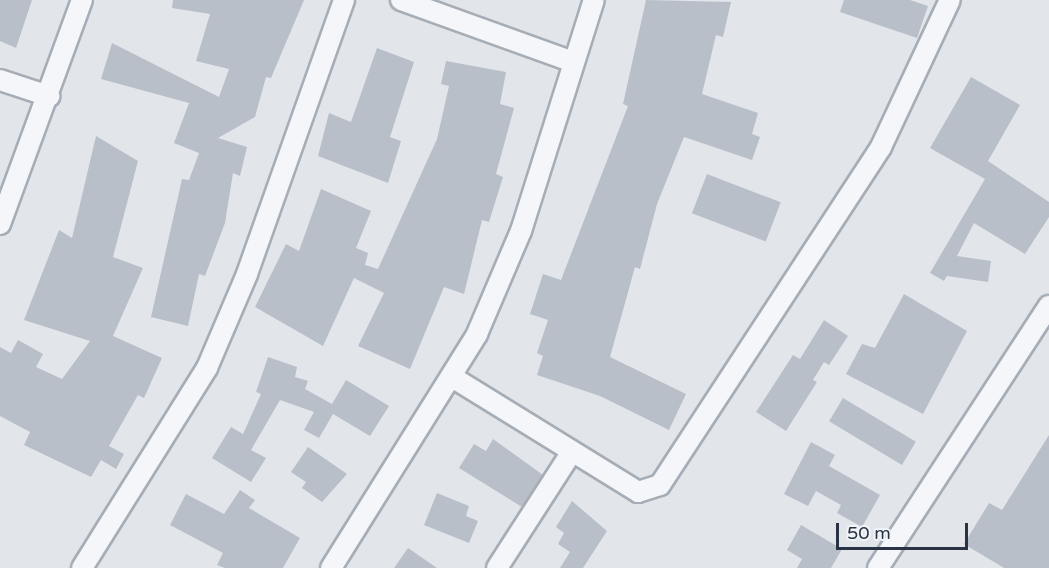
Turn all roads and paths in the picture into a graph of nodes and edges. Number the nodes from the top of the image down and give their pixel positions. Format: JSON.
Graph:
{"nodes":[{"id":1,"x":81,"y":0,"type":"edge"},
{"id":2,"x":344,"y":0,"type":"edge"},
{"id":3,"x":401,"y":0,"type":"edge"},
{"id":4,"x":594,"y":0,"type":"edge"},
{"id":5,"x":950,"y":0,"type":"edge"},
{"id":6,"x":573,"y":62,"type":"junction"},
{"id":7,"x":0,"y":80,"type":"edge"},
{"id":8,"x":49,"y":96,"type":"junction"},
{"id":9,"x":0,"y":224,"type":"edge"},
{"id":10,"x":1049,"y":306,"type":"edge"},
{"id":11,"x":452,"y":377,"type":"junction"},
{"id":12,"x":571,"y":453,"type":"junction"},
{"id":13,"x":82,"y":568,"type":"edge"},
{"id":14,"x":331,"y":568,"type":"edge"},
{"id":15,"x":497,"y":568,"type":"edge"},
{"id":16,"x":878,"y":568,"type":"edge"}],
"edges":[{"from":1,"to":8,"type":"street"},
{"from":2,"to":13,"type":"street"},
{"from":3,"to":6,"type":"street"},
{"from":4,"to":6,"type":"street"},
{"from":5,"to":12,"type":"street"},
{"from":6,"to":11,"type":"street"},
{"from":7,"to":8,"type":"street"},
{"from":8,"to":9,"type":"street"},
{"from":10,"to":16,"type":"street"},
{"from":11,"to":12,"type":"street"},
{"from":11,"to":14,"type":"street"},
{"from":12,"to":15,"type":"street"}]}
